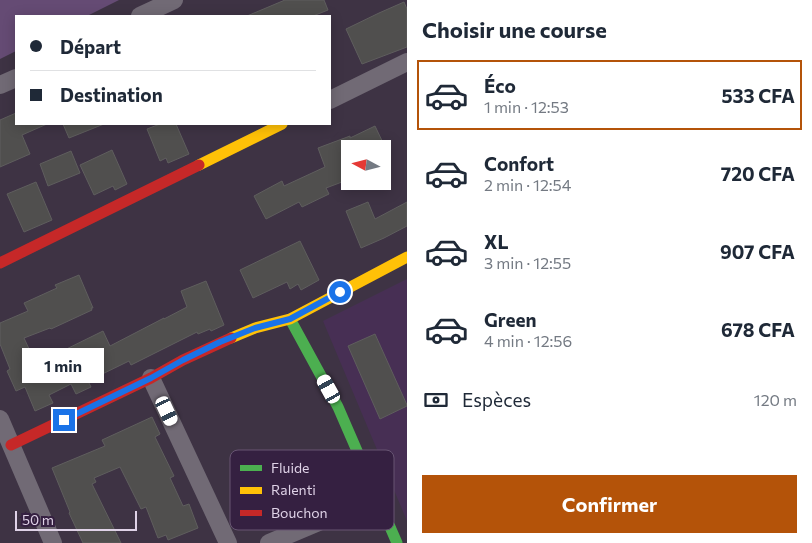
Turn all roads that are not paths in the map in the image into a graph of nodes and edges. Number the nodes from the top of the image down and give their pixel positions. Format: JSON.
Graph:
{"nodes":[{"id":1,"x":174,"y":0,"type":"edge"},
{"id":2,"x":142,"y":15,"type":"edge"},
{"id":3,"x":407,"y":62,"type":"edge"},
{"id":4,"x":15,"y":78,"type":"edge"},
{"id":5,"x":0,"y":85,"type":"edge"},
{"id":6,"x":331,"y":100,"type":"edge"},
{"id":7,"x":280,"y":125,"type":"edge"},
{"id":8,"x":407,"y":257,"type":"edge"},
{"id":9,"x":0,"y":263,"type":"edge"},
{"id":10,"x":290,"y":319,"type":"junction"},
{"id":11,"x":151,"y":378,"type":"junction"},
{"id":12,"x":0,"y":419,"type":"edge"},
{"id":13,"x":12,"y":445,"type":"junction"},
{"id":14,"x":357,"y":450,"type":"edge"},
{"id":15,"x":300,"y":530,"type":"edge"},
{"id":16,"x":392,"y":530,"type":"edge"},
{"id":17,"x":53,"y":543,"type":"edge"},
{"id":18,"x":228,"y":543,"type":"edge"},
{"id":19,"x":269,"y":543,"type":"edge"},
{"id":20,"x":397,"y":543,"type":"edge"}],
"edges":[{"from":1,"to":2,"type":"street"},
{"from":3,"to":6,"type":"street"},
{"from":4,"to":5,"type":"street"},
{"from":7,"to":9,"type":"street"},
{"from":8,"to":10,"type":"street"},
{"from":10,"to":11,"type":"street"},
{"from":10,"to":14,"type":"street"},
{"from":11,"to":13,"type":"street"},
{"from":11,"to":18,"type":"street"},
{"from":12,"to":13,"type":"street"},
{"from":13,"to":17,"type":"street"},
{"from":15,"to":19,"type":"street"},
{"from":16,"to":20,"type":"street"}]}
